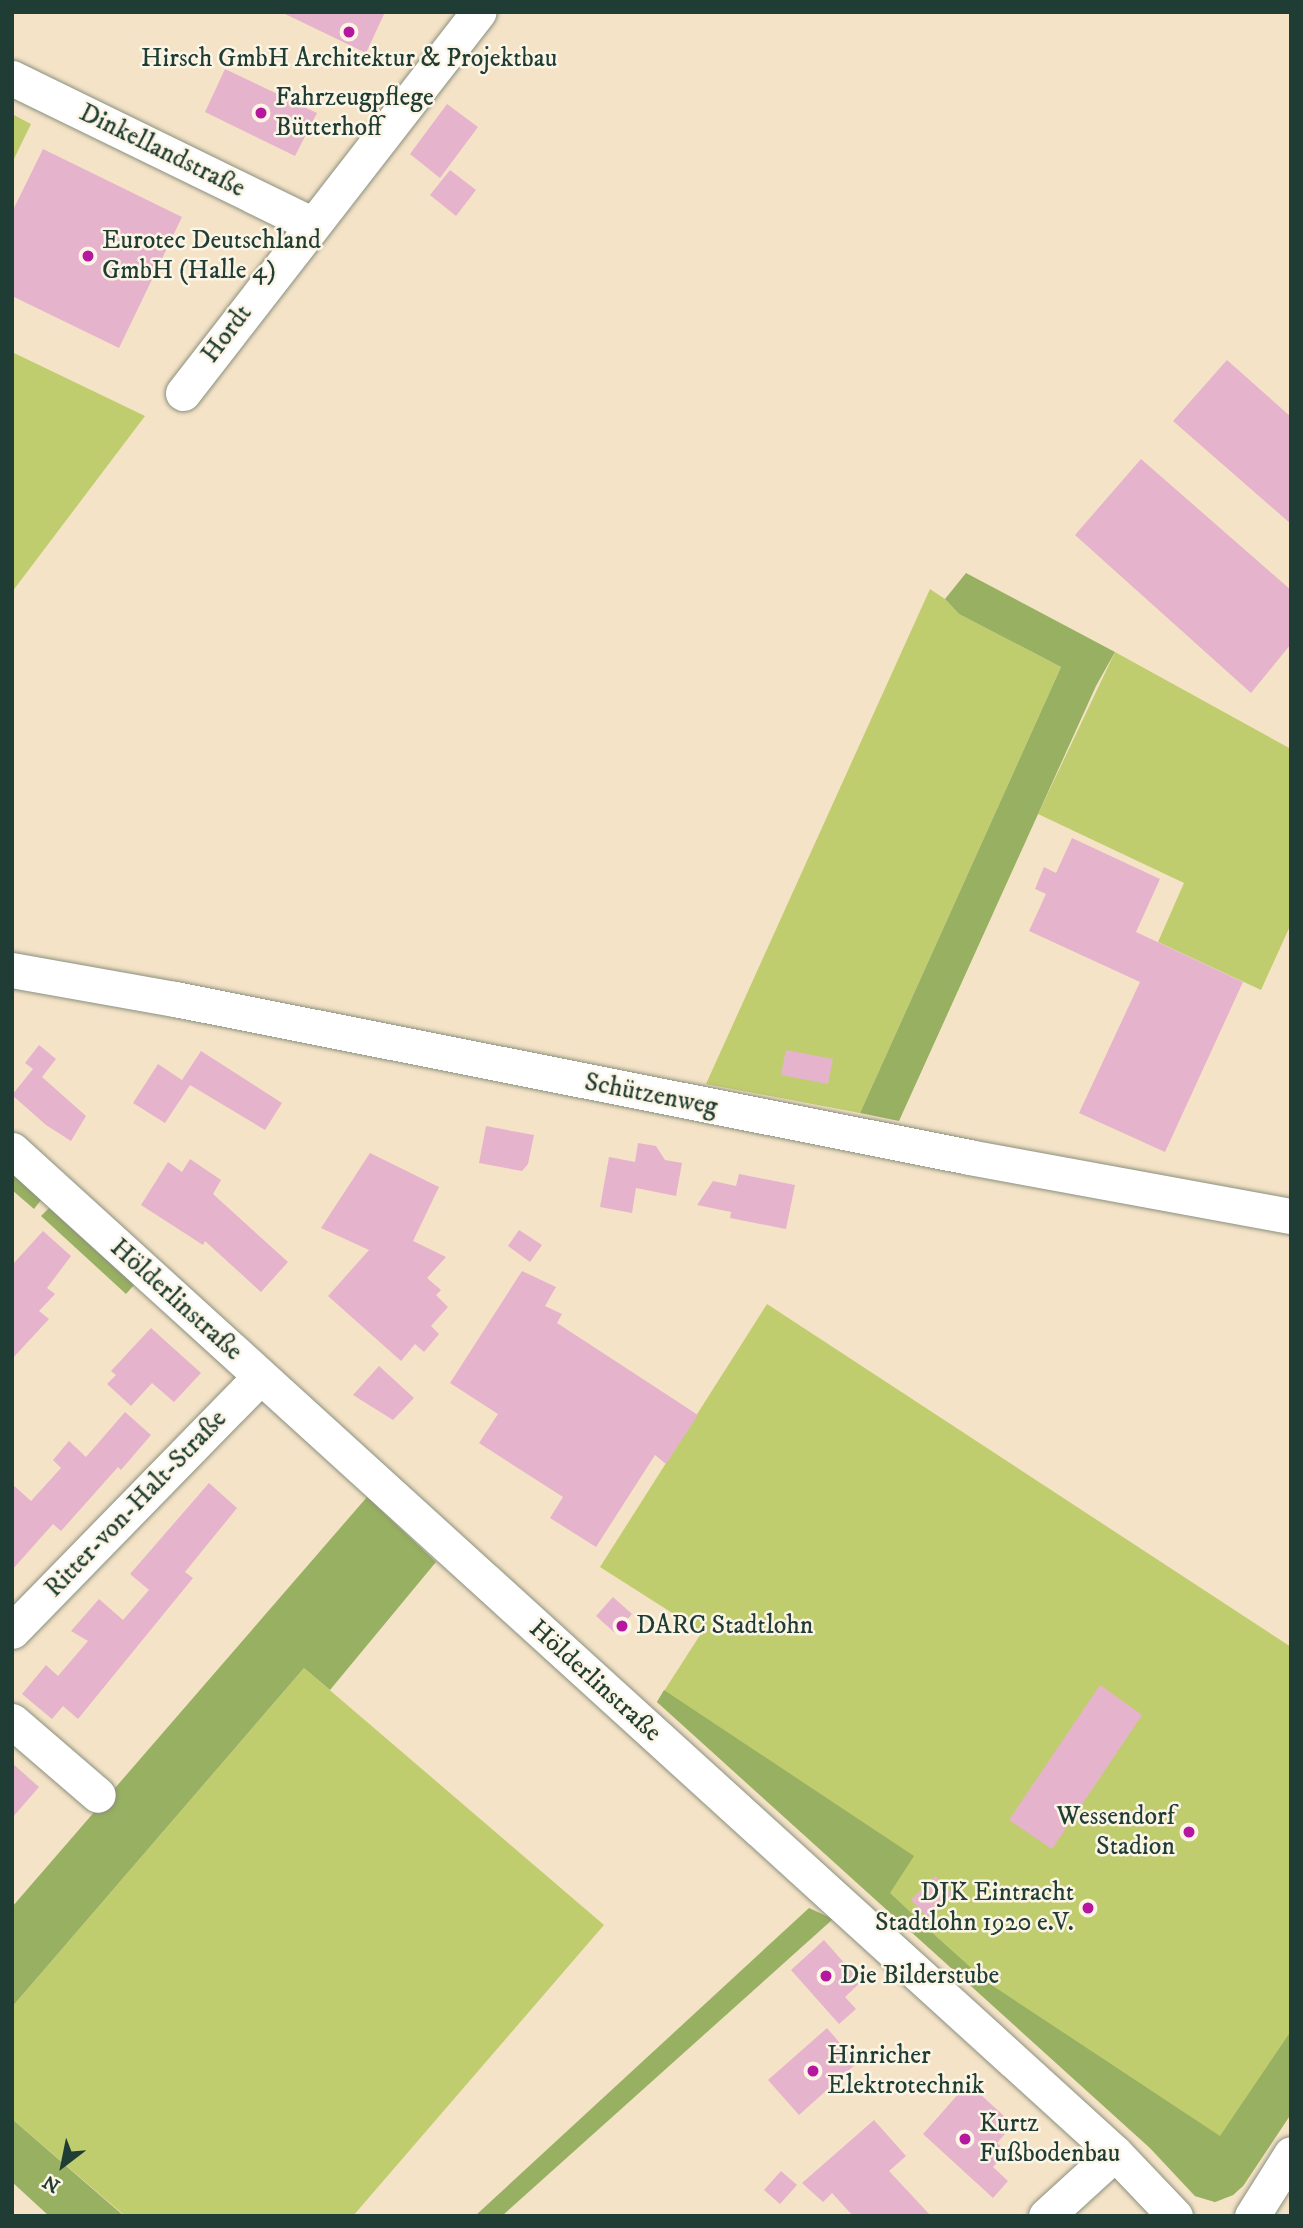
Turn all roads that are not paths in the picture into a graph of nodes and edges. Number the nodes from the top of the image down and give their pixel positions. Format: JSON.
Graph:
{"nodes":[{"id":1,"x":479,"y":12,"type":"edge"},
{"id":2,"x":12,"y":78,"type":"edge"},
{"id":3,"x":312,"y":224,"type":"junction"},
{"id":4,"x":183,"y":393,"type":"dead end"},
{"id":5,"x":12,"y":970,"type":"edge"},
{"id":6,"x":12,"y":1150,"type":"edge"},
{"id":7,"x":1291,"y":1216,"type":"edge"},
{"id":8,"x":260,"y":1377,"type":"junction"},
{"id":9,"x":12,"y":1631,"type":"edge"},
{"id":10,"x":12,"y":1721,"type":"edge"},
{"id":11,"x":98,"y":1796,"type":"dead end"},
{"id":12,"x":1115,"y":2153,"type":"junction"},
{"id":13,"x":1291,"y":2154,"type":"edge"},
{"id":14,"x":1046,"y":2216,"type":"edge"},
{"id":15,"x":1175,"y":2216,"type":"edge"},
{"id":16,"x":1252,"y":2216,"type":"edge"}],
"edges":[{"from":1,"to":3,"type":"street","name":"Hordt"},
{"from":2,"to":3,"type":"street","name":"Dinkellandstraße"},
{"from":3,"to":4,"type":"street","name":"Hordt"},
{"from":5,"to":7,"type":"street","name":"Schützenweg"},
{"from":6,"to":8,"type":"street","name":"Hölderlinstraße"},
{"from":8,"to":9,"type":"street","name":"Ritter-von-Halt-Straße"},
{"from":8,"to":12,"type":"street","name":"Hölderlinstraße"},
{"from":10,"to":11,"type":"street"},
{"from":12,"to":14,"type":"street"},
{"from":12,"to":15,"type":"street","name":"Hölderlinstraße"},
{"from":13,"to":16,"type":"street"}]}
